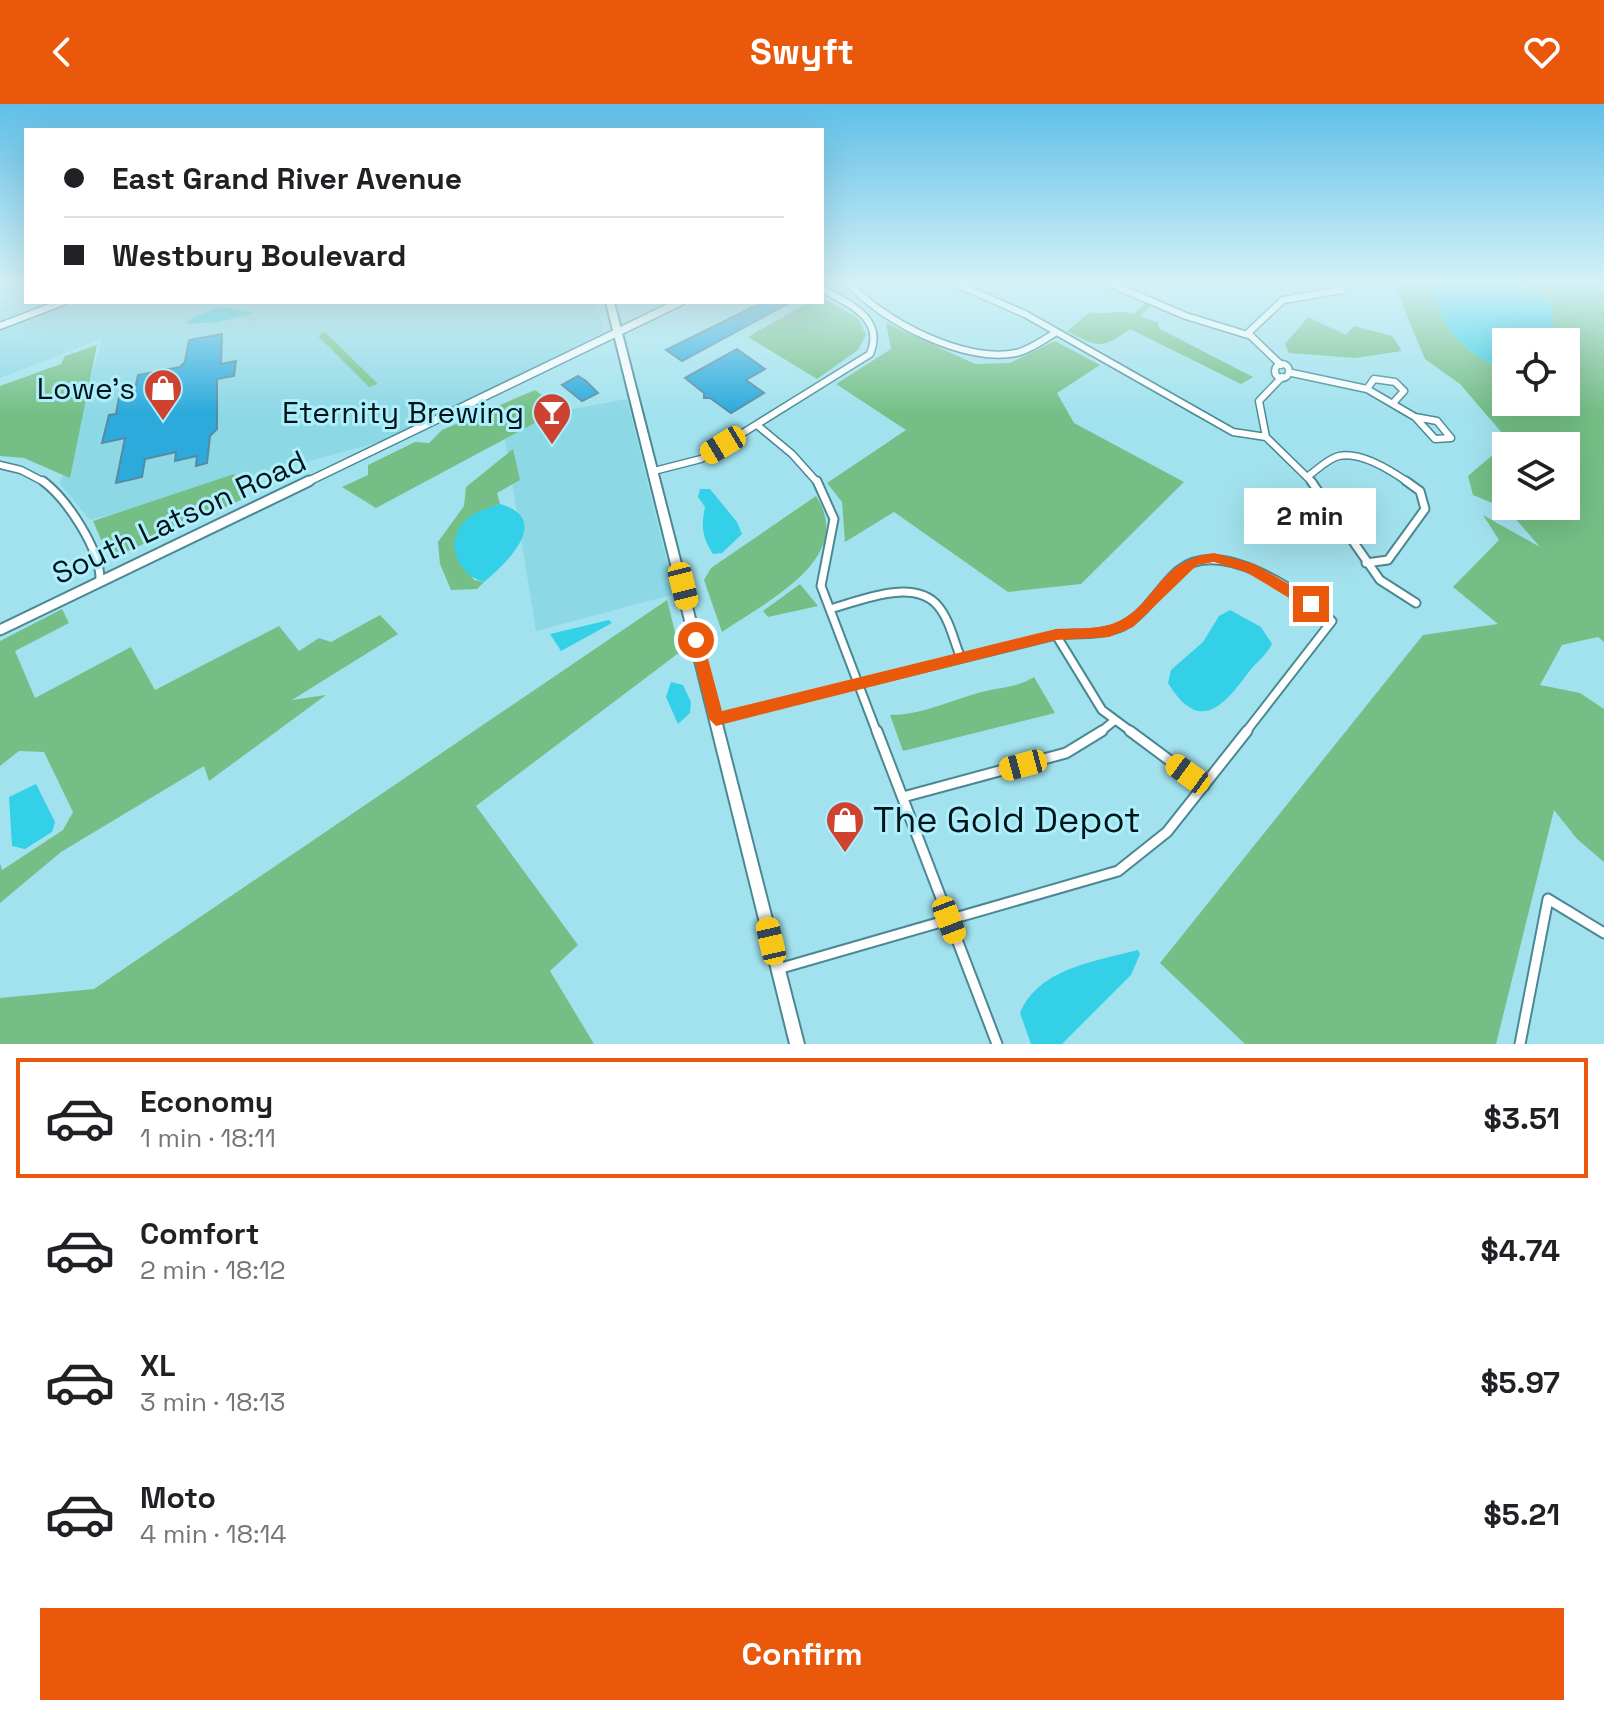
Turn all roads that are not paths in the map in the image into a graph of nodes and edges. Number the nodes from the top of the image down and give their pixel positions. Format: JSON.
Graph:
{"nodes":[{"id":1,"x":616,"y":326,"type":"edge"},
{"id":2,"x":632,"y":326,"type":"edge"},
{"id":3,"x":872,"y":326,"type":"edge"},
{"id":4,"x":911,"y":326,"type":"edge"},
{"id":5,"x":1044,"y":326,"type":"edge"},
{"id":6,"x":1232,"y":326,"type":"edge"},
{"id":7,"x":1256,"y":326,"type":"edge"},
{"id":8,"x":618,"y":333,"type":"junction"},
{"id":9,"x":1055,"y":333,"type":"junction"},
{"id":10,"x":1248,"y":333,"type":"junction"},
{"id":11,"x":1281,"y":365,"type":"junction"},
{"id":12,"x":1292,"y":373,"type":"junction"},
{"id":13,"x":1282,"y":377,"type":"junction"},
{"id":14,"x":1367,"y":389,"type":"junction"},
{"id":15,"x":1394,"y":402,"type":"junction"},
{"id":16,"x":1415,"y":417,"type":"junction"},
{"id":17,"x":757,"y":425,"type":"junction"},
{"id":18,"x":1266,"y":437,"type":"junction"},
{"id":19,"x":0,"y":465,"type":"edge"},
{"id":20,"x":654,"y":471,"type":"junction"},
{"id":21,"x":1307,"y":477,"type":"junction"},
{"id":22,"x":1366,"y":563,"type":"junction"},
{"id":23,"x":100,"y":579,"type":"junction"},
{"id":24,"x":1416,"y":603,"type":"dead end"},
{"id":25,"x":830,"y":609,"type":"junction"},
{"id":26,"x":0,"y":630,"type":"edge"},
{"id":27,"x":1056,"y":635,"type":"junction"},
{"id":28,"x":961,"y":658,"type":"junction"},
{"id":29,"x":859,"y":682,"type":"junction"},
{"id":30,"x":716,"y":719,"type":"junction"},
{"id":31,"x":1114,"y":721,"type":"junction"},
{"id":32,"x":1204,"y":786,"type":"junction"},
{"id":33,"x":903,"y":797,"type":"junction"},
{"id":34,"x":949,"y":920,"type":"junction"},
{"id":35,"x":1604,"y":933,"type":"edge"},
{"id":36,"x":778,"y":969,"type":"junction"},
{"id":37,"x":797,"y":1044,"type":"edge"},
{"id":38,"x":997,"y":1044,"type":"edge"},
{"id":39,"x":1520,"y":1044,"type":"edge"}],
"edges":[{"from":1,"to":8,"type":"main road"},
{"from":2,"to":8,"type":"main road","name":"South Latson Road"},
{"from":3,"to":17,"type":"street"},
{"from":4,"to":9,"type":"street"},
{"from":5,"to":9,"type":"street"},
{"from":6,"to":10,"type":"street"},
{"from":7,"to":10,"type":"street"},
{"from":8,"to":20,"type":"main road"},
{"from":8,"to":23,"type":"main road","name":"South Latson Road"},
{"from":9,"to":18,"type":"street"},
{"from":10,"to":11,"type":"street"},
{"from":11,"to":12,"type":"street"},
{"from":11,"to":13,"type":"street"},
{"from":12,"to":13,"type":"street"},
{"from":12,"to":14,"type":"street"},
{"from":13,"to":18,"type":"street"},
{"from":14,"to":15,"type":"street"},
{"from":14,"to":15,"type":"street"},
{"from":15,"to":16,"type":"street"},
{"from":16,"to":16,"type":"street"},
{"from":17,"to":20,"type":"street"},
{"from":17,"to":25,"type":"street"},
{"from":18,"to":21,"type":"street"},
{"from":19,"to":23,"type":"street"},
{"from":20,"to":30,"type":"main road"},
{"from":21,"to":22,"type":"street"},
{"from":21,"to":22,"type":"street"},
{"from":22,"to":24,"type":"street"},
{"from":23,"to":26,"type":"main road","name":"South Latson Road"},
{"from":25,"to":28,"type":"street"},
{"from":25,"to":29,"type":"street"},
{"from":27,"to":28,"type":"street"},
{"from":27,"to":31,"type":"street"},
{"from":27,"to":32,"type":"street"},
{"from":28,"to":29,"type":"street"},
{"from":29,"to":30,"type":"street"},
{"from":29,"to":33,"type":"street"},
{"from":30,"to":36,"type":"main road"},
{"from":31,"to":32,"type":"street"},
{"from":31,"to":33,"type":"street"},
{"from":32,"to":34,"type":"street"},
{"from":33,"to":34,"type":"street"},
{"from":34,"to":36,"type":"street"},
{"from":34,"to":38,"type":"street"},
{"from":35,"to":39,"type":"street"},
{"from":36,"to":37,"type":"main road"}]}
